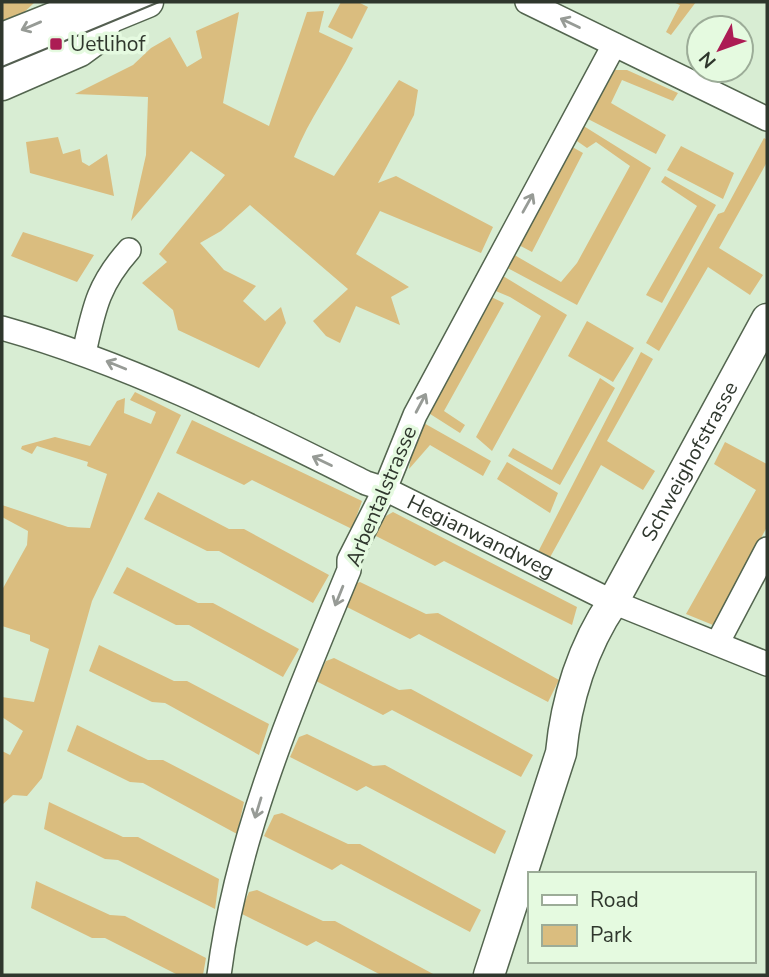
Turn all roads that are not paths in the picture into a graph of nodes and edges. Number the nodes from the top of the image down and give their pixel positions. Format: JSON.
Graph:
{"nodes":[{"id":1,"x":527,"y":2,"type":"edge"},
{"id":2,"x":112,"y":8,"type":"edge"},
{"id":3,"x":2,"y":38,"type":"edge"},
{"id":4,"x":614,"y":45,"type":"junction"},
{"id":5,"x":2,"y":62,"type":"edge"},
{"id":6,"x":2,"y":85,"type":"edge"},
{"id":7,"x":767,"y":119,"type":"edge"},
{"id":8,"x":129,"y":250,"type":"dead end"},
{"id":9,"x":767,"y":319,"type":"edge"},
{"id":10,"x":2,"y":328,"type":"edge"},
{"id":11,"x":84,"y":353,"type":"junction"},
{"id":12,"x":385,"y":489,"type":"junction"},
{"id":13,"x":767,"y":549,"type":"edge"},
{"id":14,"x":613,"y":602,"type":"junction"},
{"id":15,"x":718,"y":642,"type":"junction"},
{"id":16,"x":767,"y":664,"type":"edge"},
{"id":17,"x":219,"y":975,"type":"edge"},
{"id":18,"x":489,"y":975,"type":"edge"}],
"edges":[{"from":4,"to":1,"type":"street","one_way":true},
{"from":2,"to":3,"type":"main road","one_way":true},
{"from":2,"to":5,"type":"street"},
{"from":2,"to":6,"type":"main road"},
{"from":4,"to":7,"type":"street"},
{"from":12,"to":4,"type":"street","name":"Arbentalstrasse","one_way":true},
{"from":8,"to":11,"type":"street"},
{"from":9,"to":14,"type":"main road","name":"Schweighofstrasse"},
{"from":10,"to":11,"type":"street","name":"Hegianwandweg"},
{"from":12,"to":11,"type":"street","name":"Hegianwandweg","one_way":true},
{"from":12,"to":14,"type":"street","name":"Hegianwandweg"},
{"from":12,"to":17,"type":"street","name":"Arbentalstrasse","one_way":true},
{"from":13,"to":15,"type":"street"},
{"from":14,"to":15,"type":"street","name":"Hegianwandweg"},
{"from":14,"to":18,"type":"main road","name":"Schweighofstrasse"},
{"from":15,"to":16,"type":"street","name":"Hegianwandweg"}]}
